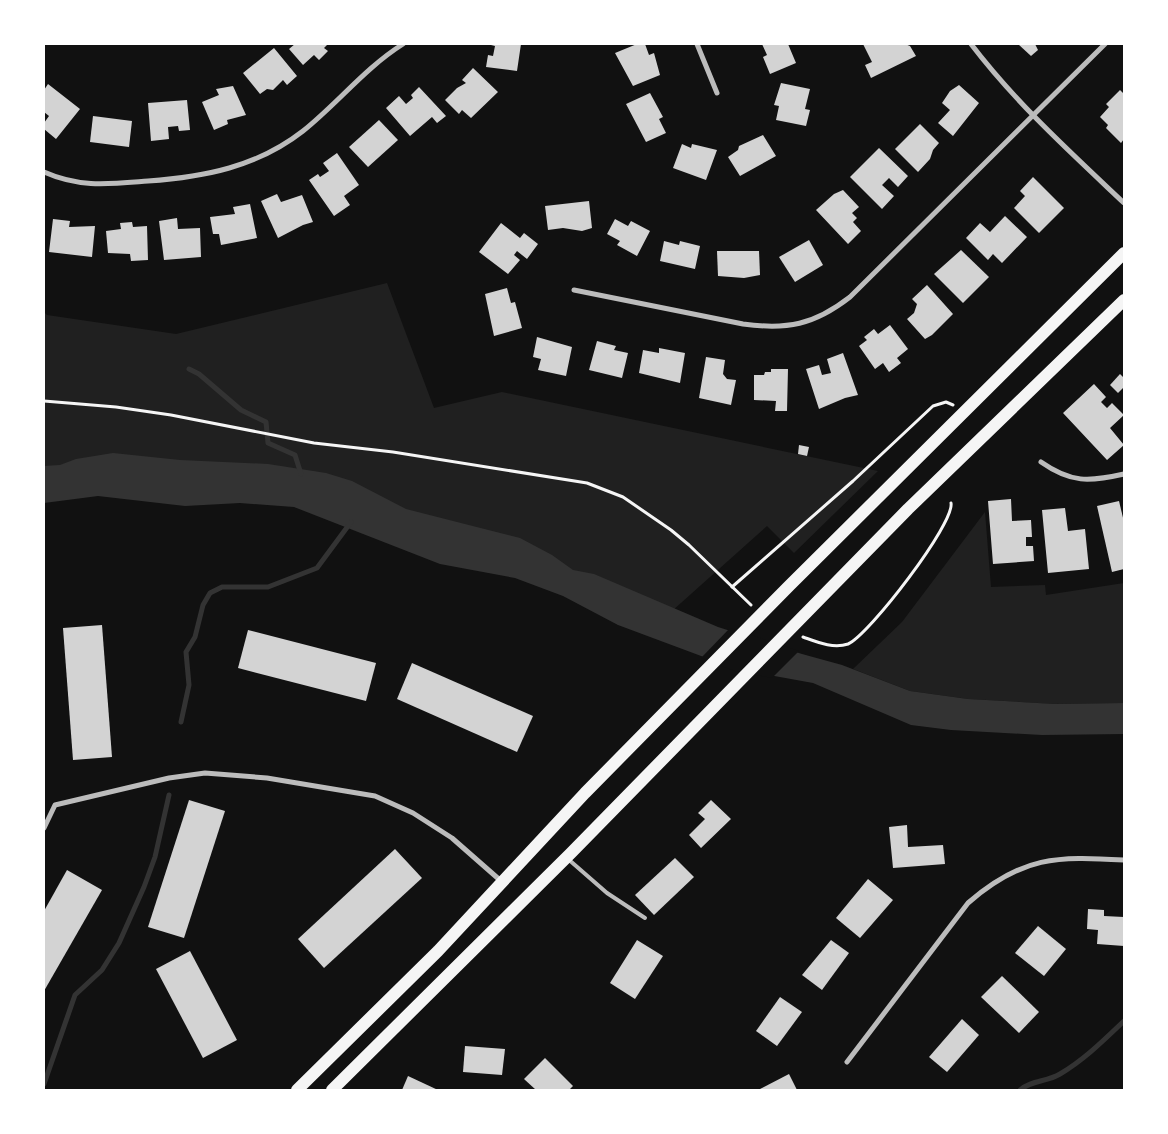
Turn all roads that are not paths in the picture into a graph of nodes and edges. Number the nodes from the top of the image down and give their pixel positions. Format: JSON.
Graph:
{"nodes":[{"id":1,"x":403,"y":44,"type":"edge"},
{"id":2,"x":697,"y":44,"type":"edge"},
{"id":3,"x":971,"y":44,"type":"edge"},
{"id":4,"x":1105,"y":44,"type":"edge"},
{"id":5,"x":717,"y":93,"type":"dead end"},
{"id":6,"x":1032,"y":116,"type":"junction"},
{"id":7,"x":44,"y":172,"type":"edge"},
{"id":8,"x":1124,"y":203,"type":"edge"},
{"id":9,"x":1124,"y":253,"type":"edge"},
{"id":10,"x":574,"y":290,"type":"dead end"},
{"id":11,"x":1124,"y":300,"type":"edge"},
{"id":12,"x":1041,"y":462,"type":"dead end"},
{"id":13,"x":1124,"y":474,"type":"edge"},
{"id":14,"x":44,"y":828,"type":"edge"},
{"id":15,"x":567,"y":857,"type":"junction"},
{"id":16,"x":1124,"y":860,"type":"edge"},
{"id":17,"x":502,"y":882,"type":"junction"},
{"id":18,"x":644,"y":918,"type":"dead end"},
{"id":19,"x":847,"y":1062,"type":"dead end"},
{"id":20,"x":297,"y":1090,"type":"edge"},
{"id":21,"x":332,"y":1090,"type":"edge"}],
"edges":[{"from":1,"to":7,"type":"street"},
{"from":2,"to":5,"type":"street"},
{"from":3,"to":6,"type":"street"},
{"from":4,"to":6,"type":"street"},
{"from":6,"to":8,"type":"street"},
{"from":6,"to":10,"type":"street"},
{"from":9,"to":17,"type":"main road"},
{"from":11,"to":15,"type":"main road"},
{"from":12,"to":13,"type":"street"},
{"from":14,"to":17,"type":"street"},
{"from":15,"to":18,"type":"lane"},
{"from":15,"to":21,"type":"main road"},
{"from":16,"to":19,"type":"street"},
{"from":17,"to":20,"type":"main road"}]}
